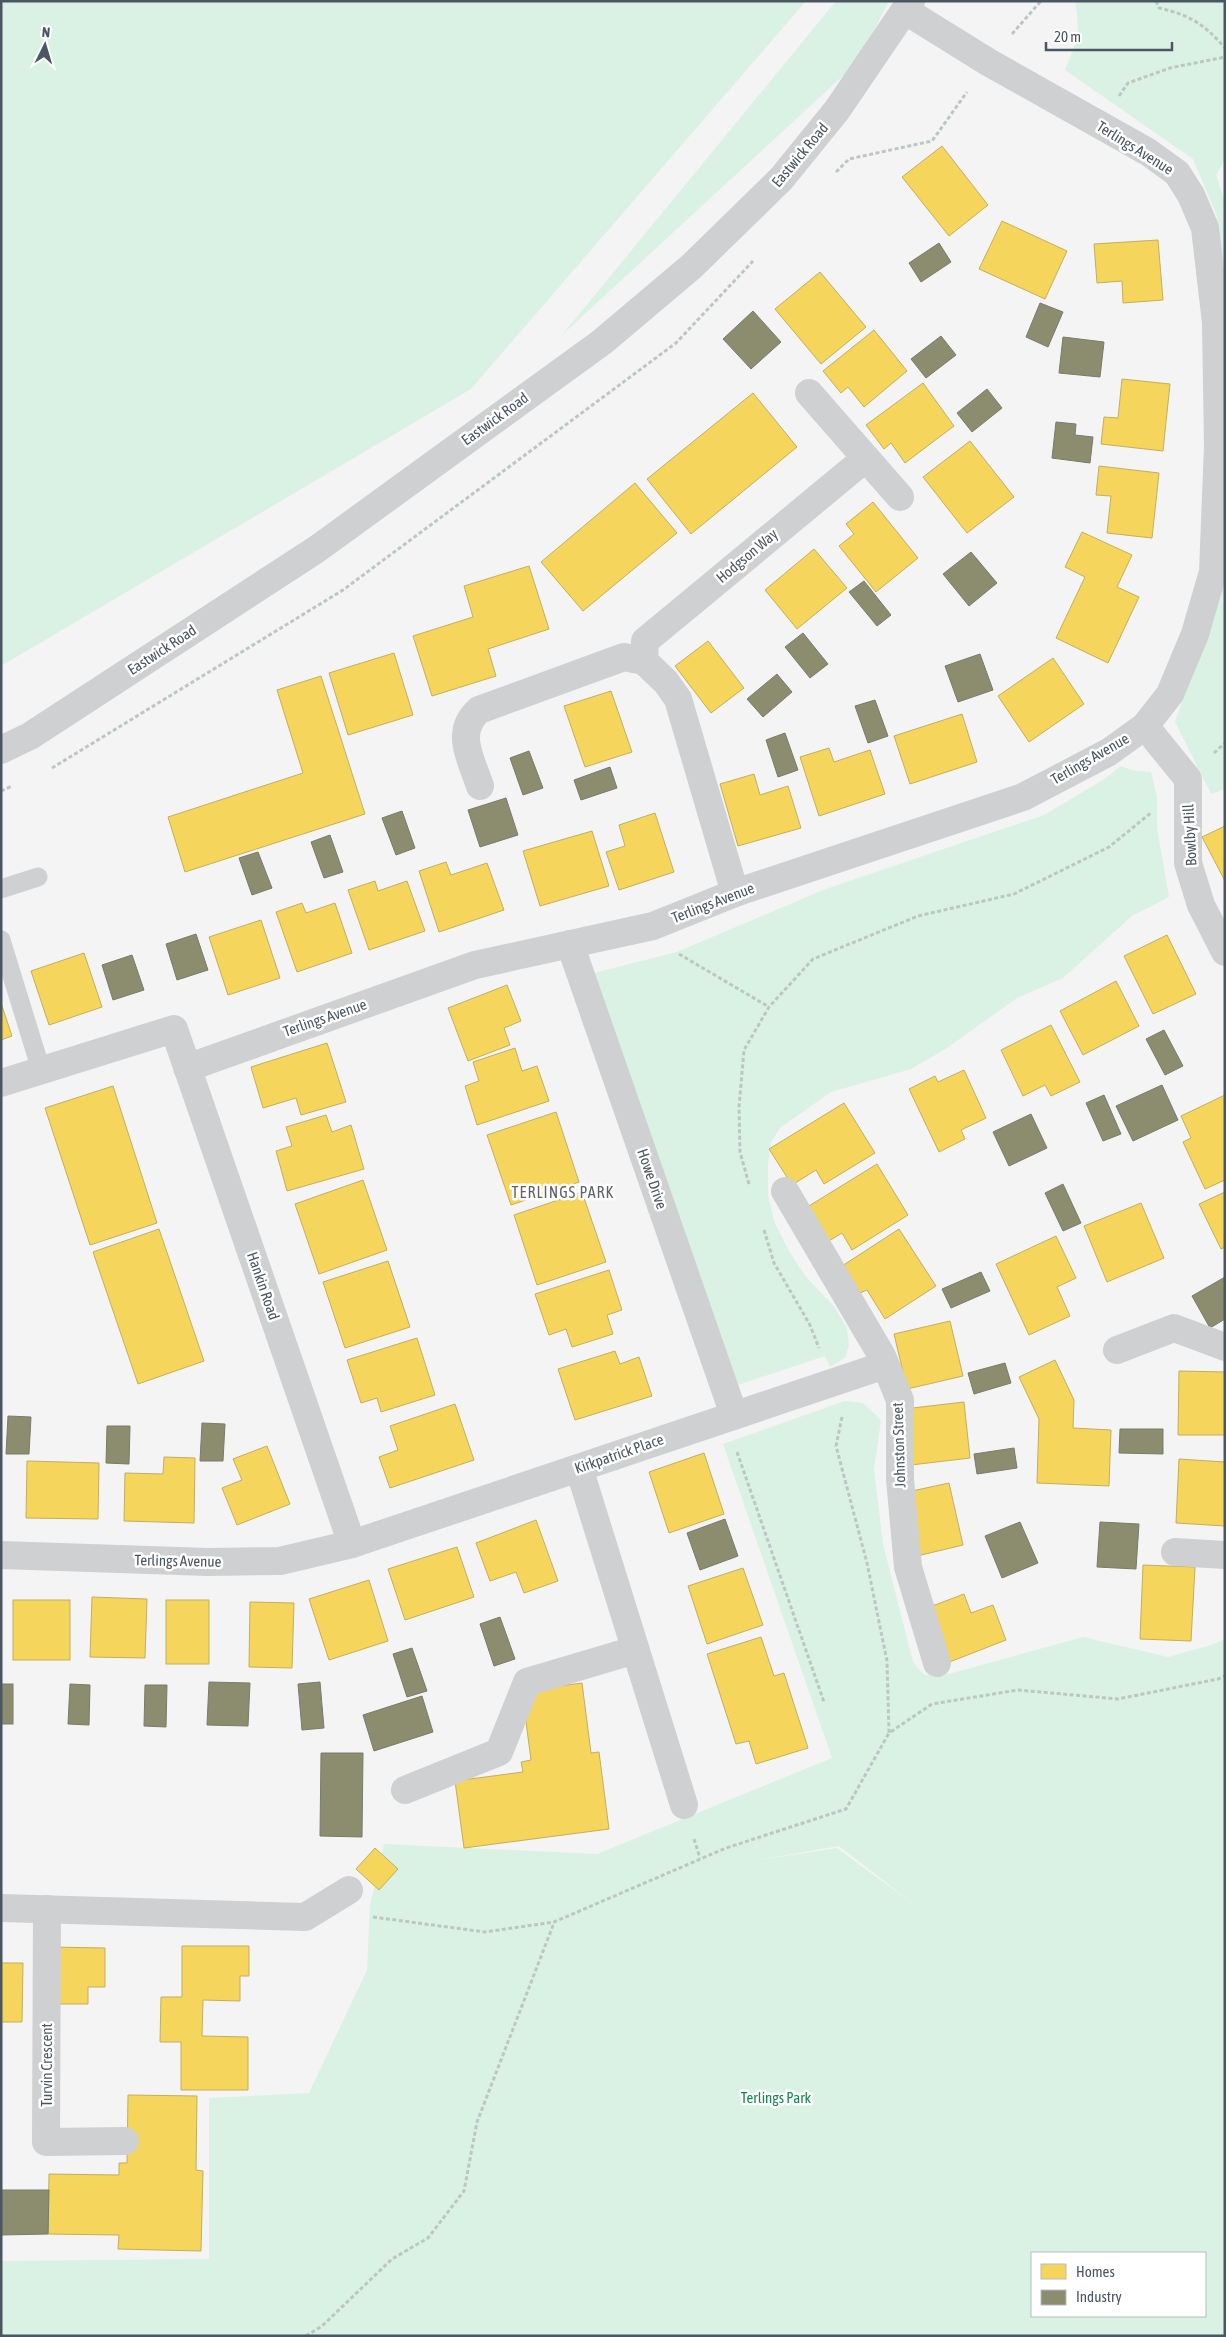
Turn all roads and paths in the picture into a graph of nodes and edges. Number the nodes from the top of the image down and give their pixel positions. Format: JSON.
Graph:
{"nodes":[{"id":1,"x":1156,"y":1,"type":"edge"},
{"id":2,"x":909,"y":6,"type":"edge"},
{"id":3,"x":1225,"y":48,"type":"edge"},
{"id":4,"x":1225,"y":57,"type":"edge"},
{"id":5,"x":1097,"y":124,"type":"junction"},
{"id":6,"x":809,"y":393,"type":"dead end"},
{"id":7,"x":866,"y":458,"type":"junction"},
{"id":8,"x":900,"y":497,"type":"dead end"},
{"id":9,"x":644,"y":661,"type":"junction"},
{"id":10,"x":1144,"y":726,"type":"junction"},
{"id":11,"x":1225,"y":743,"type":"edge"},
{"id":12,"x":1,"y":750,"type":"edge"},
{"id":13,"x":1188,"y":779,"type":"junction"},
{"id":14,"x":480,"y":786,"type":"dead end"},
{"id":15,"x":38,"y":877,"type":"dead end"},
{"id":16,"x":1,"y":889,"type":"edge"},
{"id":17,"x":735,"y":892,"type":"junction"},
{"id":18,"x":653,"y":926,"type":"junction"},
{"id":19,"x":1,"y":940,"type":"edge"},
{"id":20,"x":570,"y":944,"type":"junction"},
{"id":21,"x":1225,"y":952,"type":"edge"},
{"id":22,"x":769,"y":1007,"type":"junction"},
{"id":23,"x":187,"y":1068,"type":"junction"},
{"id":24,"x":41,"y":1070,"type":"junction"},
{"id":25,"x":1,"y":1083,"type":"edge"},
{"id":26,"x":751,"y":1189,"type":"dead end"},
{"id":27,"x":785,"y":1191,"type":"dead end"},
{"id":28,"x":762,"y":1226,"type":"dead end"},
{"id":29,"x":1225,"y":1347,"type":"edge"},
{"id":30,"x":1118,"y":1350,"type":"dead end"},
{"id":31,"x":885,"y":1365,"type":"junction"},
{"id":32,"x":833,"y":1382,"type":"junction"},
{"id":33,"x":730,"y":1417,"type":"junction"},
{"id":34,"x":578,"y":1468,"type":"junction"},
{"id":35,"x":352,"y":1544,"type":"junction"},
{"id":36,"x":1175,"y":1552,"type":"dead end"},
{"id":37,"x":1,"y":1555,"type":"edge"},
{"id":38,"x":1225,"y":1556,"type":"edge"},
{"id":39,"x":635,"y":1650,"type":"junction"},
{"id":40,"x":938,"y":1663,"type":"dead end"},
{"id":41,"x":1225,"y":1676,"type":"edge"},
{"id":42,"x":824,"y":1702,"type":"dead end"},
{"id":43,"x":889,"y":1733,"type":"junction"},
{"id":44,"x":405,"y":1790,"type":"dead end"},
{"id":45,"x":684,"y":1805,"type":"dead end"},
{"id":46,"x":349,"y":1890,"type":"joint"},
{"id":47,"x":1,"y":1908,"type":"edge"},
{"id":48,"x":47,"y":1909,"type":"junction"},
{"id":49,"x":554,"y":1922,"type":"junction"},
{"id":50,"x":125,"y":2142,"type":"dead end"},
{"id":51,"x":306,"y":2336,"type":"edge"}],
"edges":[{"from":1,"to":3,"type":"path"},
{"from":2,"to":5,"type":"street","name":"Terlings Avenue"},
{"from":2,"to":12,"type":"street","name":"Eastwick Road"},
{"from":4,"to":5,"type":"path"},
{"from":5,"to":10,"type":"street","name":"Terlings Avenue"},
{"from":6,"to":7,"type":"street"},
{"from":7,"to":8,"type":"street"},
{"from":7,"to":9,"type":"street","name":"Hodgson Way"},
{"from":9,"to":14,"type":"street"},
{"from":9,"to":17,"type":"street"},
{"from":10,"to":13,"type":"street"},
{"from":10,"to":17,"type":"street","name":"Terlings Avenue"},
{"from":11,"to":13,"type":"path"},
{"from":13,"to":21,"type":"street","name":"Bowlby Hill"},
{"from":13,"to":22,"type":"path"},
{"from":15,"to":16,"type":"lane"},
{"from":17,"to":18,"type":"street","name":"Terlings Avenue"},
{"from":18,"to":20,"type":"street","name":"Terlings Avenue"},
{"from":18,"to":22,"type":"path"},
{"from":19,"to":24,"type":"lane"},
{"from":20,"to":23,"type":"street","name":"Terlings Avenue"},
{"from":20,"to":33,"type":"street","name":"Howe Drive"},
{"from":22,"to":26,"type":"path"},
{"from":23,"to":24,"type":"street","name":"Hankin Road"},
{"from":23,"to":35,"type":"street","name":"Hankin Road"},
{"from":24,"to":25,"type":"street"},
{"from":27,"to":31,"type":"street","name":"Johnston Street"},
{"from":28,"to":32,"type":"path"},
{"from":29,"to":30,"type":"street"},
{"from":31,"to":32,"type":"street","name":"Kirkpatrick Place"},
{"from":31,"to":40,"type":"street","name":"Johnston Street"},
{"from":32,"to":33,"type":"street","name":"Kirkpatrick Place"},
{"from":32,"to":43,"type":"path"},
{"from":33,"to":34,"type":"street","name":"Kirkpatrick Place"},
{"from":33,"to":42,"type":"path"},
{"from":34,"to":35,"type":"street","name":"Kirkpatrick Place"},
{"from":34,"to":39,"type":"street"},
{"from":35,"to":37,"type":"street","name":"Terlings Avenue"},
{"from":36,"to":38,"type":"street"},
{"from":39,"to":44,"type":"street"},
{"from":39,"to":45,"type":"street"},
{"from":41,"to":43,"type":"path"},
{"from":43,"to":49,"type":"path"},
{"from":46,"to":48,"type":"street"},
{"from":46,"to":49,"type":"path"},
{"from":47,"to":48,"type":"street"},
{"from":48,"to":50,"type":"street","name":"Turvin Crescent"},
{"from":49,"to":51,"type":"path"}]}
